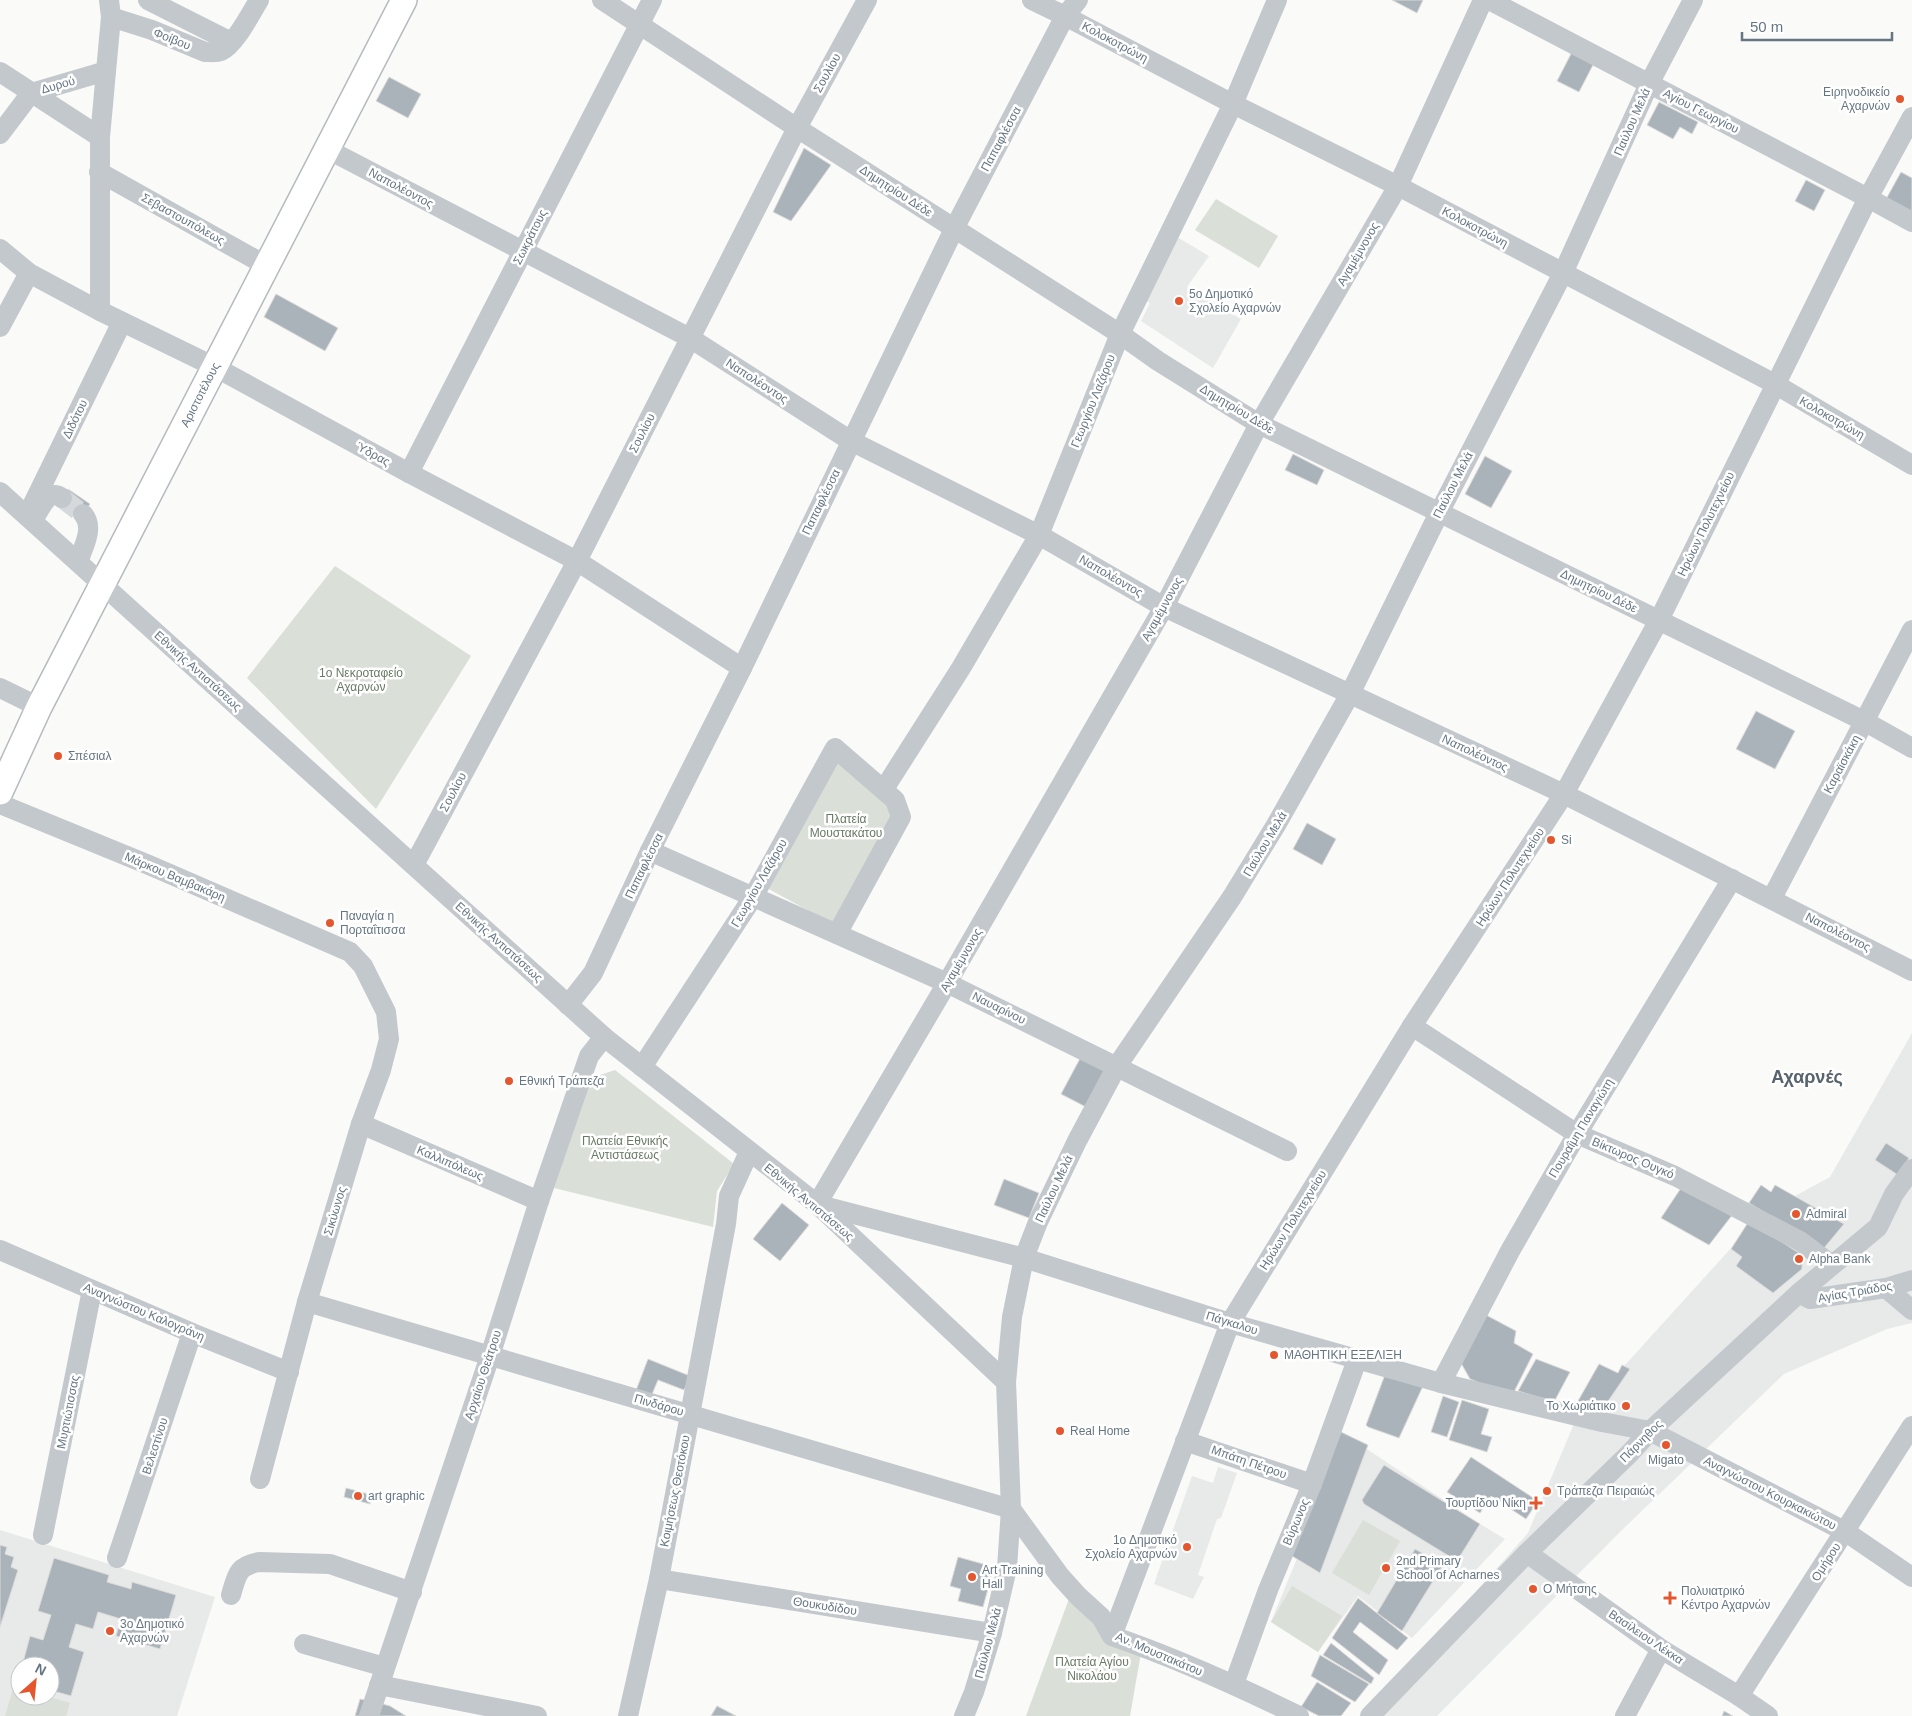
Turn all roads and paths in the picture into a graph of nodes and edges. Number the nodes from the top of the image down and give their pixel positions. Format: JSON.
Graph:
{"nodes":[{"id":1,"x":148,"y":0,"type":"edge"},
{"id":2,"x":259,"y":0,"type":"edge"},
{"id":3,"x":404,"y":0,"type":"edge"},
{"id":4,"x":602,"y":0,"type":"edge"},
{"id":5,"x":652,"y":0,"type":"edge"},
{"id":6,"x":867,"y":0,"type":"edge"},
{"id":7,"x":1032,"y":0,"type":"edge"},
{"id":8,"x":1078,"y":0,"type":"edge"},
{"id":9,"x":1277,"y":0,"type":"edge"},
{"id":10,"x":1483,"y":0,"type":"edge"},
{"id":11,"x":1489,"y":0,"type":"edge"},
{"id":12,"x":1693,"y":0,"type":"edge"},
{"id":13,"x":110,"y":9,"type":"edge"},
{"id":14,"x":1066,"y":16,"type":"junction"},
{"id":15,"x":639,"y":24,"type":"junction"},
{"id":16,"x":231,"y":42,"type":"junction"},
{"id":17,"x":106,"y":71,"type":"junction"},
{"id":18,"x":0,"y":72,"type":"edge"},
{"id":19,"x":1649,"y":84,"type":"junction"},
{"id":20,"x":31,"y":93,"type":"junction"},
{"id":21,"x":1233,"y":104,"type":"junction"},
{"id":22,"x":1912,"y":117,"type":"edge"},
{"id":23,"x":797,"y":128,"type":"junction"},
{"id":24,"x":0,"y":134,"type":"edge"},
{"id":25,"x":100,"y":137,"type":"junction"},
{"id":26,"x":327,"y":149,"type":"junction"},
{"id":27,"x":99,"y":172,"type":"junction"},
{"id":28,"x":1398,"y":186,"type":"junction"},
{"id":29,"x":1868,"y":198,"type":"junction"},
{"id":30,"x":1912,"y":222,"type":"edge"},
{"id":31,"x":954,"y":229,"type":"junction"},
{"id":32,"x":0,"y":249,"type":"edge"},
{"id":33,"x":523,"y":252,"type":"junction"},
{"id":34,"x":267,"y":266,"type":"junction"},
{"id":35,"x":28,"y":273,"type":"junction"},
{"id":36,"x":1563,"y":273,"type":"junction"},
{"id":37,"x":100,"y":311,"type":"junction"},
{"id":38,"x":122,"y":322,"type":"junction"},
{"id":39,"x":0,"y":327,"type":"edge"},
{"id":40,"x":1120,"y":334,"type":"junction"},
{"id":41,"x":690,"y":338,"type":"junction"},
{"id":42,"x":215,"y":367,"type":"junction"},
{"id":43,"x":1775,"y":384,"type":"junction"},
{"id":44,"x":1259,"y":424,"type":"junction"},
{"id":45,"x":850,"y":441,"type":"junction"},
{"id":46,"x":1912,"y":465,"type":"edge"},
{"id":47,"x":409,"y":473,"type":"junction"},
{"id":48,"x":0,"y":492,"type":"edge"},
{"id":49,"x":62,"y":498,"type":"dead end"},
{"id":50,"x":1439,"y":512,"type":"junction"},
{"id":51,"x":83,"y":514,"type":"dead end"},
{"id":52,"x":30,"y":518,"type":"junction"},
{"id":53,"x":1039,"y":535,"type":"junction"},
{"id":54,"x":577,"y":561,"type":"junction"},
{"id":55,"x":78,"y":562,"type":"junction"},
{"id":56,"x":103,"y":585,"type":"junction"},
{"id":57,"x":1164,"y":607,"type":"junction"},
{"id":58,"x":1659,"y":620,"type":"junction"},
{"id":59,"x":1912,"y":630,"type":"edge"},
{"id":60,"x":742,"y":668,"type":"junction"},
{"id":61,"x":0,"y":688,"type":"edge"},
{"id":62,"x":1350,"y":694,"type":"junction"},
{"id":63,"x":39,"y":707,"type":"junction"},
{"id":64,"x":1864,"y":721,"type":"junction"},
{"id":65,"x":1912,"y":748,"type":"edge"},
{"id":66,"x":884,"y":788,"type":"junction"},
{"id":67,"x":0,"y":792,"type":"edge"},
{"id":68,"x":1564,"y":794,"type":"junction"},
{"id":69,"x":0,"y":804,"type":"edge"},
{"id":70,"x":650,"y":851,"type":"junction"},
{"id":71,"x":414,"y":865,"type":"junction"},
{"id":72,"x":1732,"y":879,"type":"junction"},
{"id":73,"x":753,"y":897,"type":"junction"},
{"id":74,"x":1772,"y":898,"type":"junction"},
{"id":75,"x":836,"y":934,"type":"junction"},
{"id":76,"x":350,"y":952,"type":"joint"},
{"id":77,"x":1912,"y":971,"type":"edge"},
{"id":78,"x":948,"y":983,"type":"junction"},
{"id":79,"x":568,"y":1005,"type":"junction"},
{"id":80,"x":1412,"y":1026,"type":"junction"},
{"id":81,"x":604,"y":1037,"type":"junction"},
{"id":82,"x":1117,"y":1066,"type":"junction"},
{"id":83,"x":642,"y":1067,"type":"junction"},
{"id":84,"x":361,"y":1124,"type":"junction"},
{"id":85,"x":1577,"y":1134,"type":"junction"},
{"id":86,"x":1287,"y":1151,"type":"dead end"},
{"id":87,"x":750,"y":1152,"type":"junction"},
{"id":88,"x":1912,"y":1169,"type":"edge"},
{"id":89,"x":539,"y":1201,"type":"junction"},
{"id":90,"x":817,"y":1204,"type":"junction"},
{"id":91,"x":0,"y":1250,"type":"edge"},
{"id":92,"x":1024,"y":1258,"type":"junction"},
{"id":93,"x":1832,"y":1266,"type":"junction"},
{"id":94,"x":1912,"y":1280,"type":"edge"},
{"id":95,"x":1886,"y":1288,"type":"junction"},
{"id":96,"x":92,"y":1290,"type":"junction"},
{"id":97,"x":1799,"y":1293,"type":"junction"},
{"id":98,"x":307,"y":1302,"type":"junction"},
{"id":99,"x":1912,"y":1310,"type":"edge"},
{"id":100,"x":1230,"y":1323,"type":"junction"},
{"id":101,"x":192,"y":1333,"type":"junction"},
{"id":102,"x":490,"y":1356,"type":"junction"},
{"id":103,"x":1357,"y":1360,"type":"junction"},
{"id":104,"x":289,"y":1372,"type":"junction"},
{"id":105,"x":1006,"y":1382,"type":"junction"},
{"id":106,"x":1441,"y":1383,"type":"junction"},
{"id":107,"x":690,"y":1414,"type":"junction"},
{"id":108,"x":1912,"y":1426,"type":"edge"},
{"id":109,"x":1650,"y":1431,"type":"junction"},
{"id":110,"x":1185,"y":1441,"type":"junction"},
{"id":111,"x":260,"y":1479,"type":"dead end"},
{"id":112,"x":1312,"y":1484,"type":"junction"},
{"id":113,"x":1011,"y":1509,"type":"junction"},
{"id":114,"x":1846,"y":1532,"type":"junction"},
{"id":115,"x":43,"y":1535,"type":"dead end"},
{"id":116,"x":1527,"y":1553,"type":"junction"},
{"id":117,"x":117,"y":1558,"type":"dead end"},
{"id":118,"x":1912,"y":1578,"type":"edge"},
{"id":119,"x":659,"y":1579,"type":"junction"},
{"id":120,"x":412,"y":1592,"type":"junction"},
{"id":121,"x":231,"y":1594,"type":"dead end"},
{"id":122,"x":992,"y":1633,"type":"junction"},
{"id":123,"x":1112,"y":1636,"type":"junction"},
{"id":124,"x":304,"y":1644,"type":"dead end"},
{"id":125,"x":1661,"y":1649,"type":"junction"},
{"id":126,"x":382,"y":1676,"type":"junction"},
{"id":127,"x":1234,"y":1684,"type":"junction"},
{"id":128,"x":1739,"y":1696,"type":"junction"},
{"id":129,"x":369,"y":1716,"type":"edge"},
{"id":130,"x":537,"y":1716,"type":"edge"},
{"id":131,"x":628,"y":1716,"type":"edge"},
{"id":132,"x":964,"y":1716,"type":"edge"},
{"id":133,"x":1298,"y":1716,"type":"edge"},
{"id":134,"x":1370,"y":1716,"type":"edge"},
{"id":135,"x":1625,"y":1716,"type":"edge"},
{"id":136,"x":1768,"y":1716,"type":"edge"}],
"edges":[{"from":1,"to":16,"type":"street","name":"Φοίβου"},
{"from":2,"to":16,"type":"street"},
{"from":3,"to":26,"type":"main road","name":"Αριστοτέλους"},
{"from":4,"to":15,"type":"street","name":"Δημητρίου Δέδε"},
{"from":5,"to":15,"type":"street","name":"Σωκράτους"},
{"from":6,"to":23,"type":"street","name":"Σουλίου"},
{"from":7,"to":14,"type":"street","name":"Κολοκοτρώνη"},
{"from":8,"to":14,"type":"street","name":"Παπαφλέσσα"},
{"from":9,"to":21,"type":"street","name":"Γεωργίου Λαζάρου"},
{"from":10,"to":28,"type":"street","name":"Αγαμέμνονος"},
{"from":11,"to":19,"type":"street","name":"Αγίου Γεωργίου"},
{"from":12,"to":19,"type":"street","name":"Παύλου Μελά"},
{"from":13,"to":16,"type":"street","name":"Φοίβου"},
{"from":13,"to":17,"type":"street"},
{"from":14,"to":21,"type":"street","name":"Κολοκοτρώνη"},
{"from":14,"to":31,"type":"street","name":"Παπαφλέσσα"},
{"from":15,"to":23,"type":"street","name":"Δημητρίου Δέδε"},
{"from":15,"to":33,"type":"street","name":"Σωκράτους"},
{"from":17,"to":20,"type":"street","name":"Δυρού"},
{"from":17,"to":25,"type":"street"},
{"from":18,"to":20,"type":"street"},
{"from":19,"to":29,"type":"street","name":"Αγίου Γεωργίου"},
{"from":19,"to":36,"type":"street","name":"Παύλου Μελά"},
{"from":20,"to":24,"type":"street","name":"Δυρού"},
{"from":20,"to":25,"type":"street"},
{"from":21,"to":28,"type":"street","name":"Κολοκοτρώνη"},
{"from":21,"to":40,"type":"street","name":"Γεωργίου Λαζάρου"},
{"from":22,"to":29,"type":"street","name":"Ηρώων Πολυτεχνείου"},
{"from":23,"to":31,"type":"street","name":"Δημητρίου Δέδε"},
{"from":23,"to":41,"type":"street","name":"Σουλίου"},
{"from":25,"to":27,"type":"street"},
{"from":26,"to":33,"type":"street","name":"Ναπολέοντος"},
{"from":26,"to":34,"type":"main road","name":"Αριστοτέλους"},
{"from":27,"to":34,"type":"street","name":"Σεβαστουπόλεως"},
{"from":27,"to":37,"type":"street"},
{"from":28,"to":36,"type":"street","name":"Κολοκοτρώνη"},
{"from":28,"to":44,"type":"street","name":"Αγαμέμνονος"},
{"from":29,"to":30,"type":"street","name":"Αγίου Γεωργίου"},
{"from":29,"to":43,"type":"street","name":"Ηρώων Πολυτεχνείου"},
{"from":31,"to":40,"type":"street","name":"Δημητρίου Δέδε"},
{"from":31,"to":45,"type":"street","name":"Παπαφλέσσα"},
{"from":32,"to":35,"type":"street","name":"Ύδρας"},
{"from":33,"to":41,"type":"street","name":"Ναπολέοντος"},
{"from":33,"to":47,"type":"street","name":"Σωκράτους"},
{"from":34,"to":42,"type":"main road","name":"Αριστοτέλους"},
{"from":35,"to":37,"type":"street","name":"Ύδρας"},
{"from":35,"to":39,"type":"street"},
{"from":36,"to":43,"type":"street","name":"Κολοκοτρώνη"},
{"from":36,"to":50,"type":"street","name":"Παύλου Μελά"},
{"from":37,"to":38,"type":"street","name":"Ύδρας"},
{"from":38,"to":42,"type":"street","name":"Ύδρας"},
{"from":38,"to":52,"type":"street","name":"Διδότου"},
{"from":40,"to":44,"type":"street","name":"Δημητρίου Δέδε"},
{"from":40,"to":53,"type":"street","name":"Γεωργίου Λαζάρου"},
{"from":41,"to":45,"type":"street","name":"Ναπολέοντος"},
{"from":41,"to":54,"type":"street","name":"Σουλίου"},
{"from":42,"to":47,"type":"street","name":"Ύδρας"},
{"from":42,"to":56,"type":"main road","name":"Αριστοτέλους"},
{"from":43,"to":46,"type":"street","name":"Κολοκοτρώνη"},
{"from":43,"to":58,"type":"street","name":"Ηρώων Πολυτεχνείου"},
{"from":44,"to":50,"type":"street","name":"Δημητρίου Δέδε"},
{"from":44,"to":57,"type":"street","name":"Αγαμέμνονος"},
{"from":45,"to":53,"type":"street","name":"Ναπολέοντος"},
{"from":45,"to":60,"type":"street","name":"Παπαφλέσσα"},
{"from":47,"to":54,"type":"street","name":"Ύδρας"},
{"from":48,"to":52,"type":"street","name":"Εθνικής Αντιστάσεως"},
{"from":49,"to":52,"type":"street"},
{"from":50,"to":58,"type":"street","name":"Δημητρίου Δέδε"},
{"from":50,"to":62,"type":"street","name":"Παύλου Μελά"},
{"from":51,"to":55,"type":"street"},
{"from":52,"to":55,"type":"street","name":"Εθνικής Αντιστάσεως"},
{"from":53,"to":57,"type":"street","name":"Ναπολέοντος"},
{"from":53,"to":66,"type":"street","name":"Γεωργίου Λαζάρου"},
{"from":54,"to":60,"type":"street","name":"Ύδρας"},
{"from":54,"to":71,"type":"street","name":"Σουλίου"},
{"from":55,"to":56,"type":"street","name":"Εθνικής Αντιστάσεως"},
{"from":56,"to":63,"type":"main road","name":"Αριστοτέλους"},
{"from":56,"to":71,"type":"street","name":"Εθνικής Αντιστάσεως"},
{"from":57,"to":62,"type":"street","name":"Ναπολέοντος"},
{"from":57,"to":78,"type":"street","name":"Αγαμέμνονος"},
{"from":58,"to":64,"type":"street","name":"Δημητρίου Δέδε"},
{"from":58,"to":68,"type":"street","name":"Ηρώων Πολυτεχνείου"},
{"from":59,"to":64,"type":"street","name":"Καραϊσκάκη"},
{"from":60,"to":70,"type":"street","name":"Παπαφλέσσα"},
{"from":61,"to":63,"type":"street"},
{"from":62,"to":68,"type":"street","name":"Ναπολέοντος"},
{"from":62,"to":82,"type":"street","name":"Παύλου Μελά"},
{"from":63,"to":67,"type":"main road","name":"Αριστοτέλους"},
{"from":64,"to":65,"type":"street","name":"Δημητρίου Δέδε"},
{"from":64,"to":74,"type":"street","name":"Καραϊσκάκη"},
{"from":66,"to":73,"type":"street","name":"Γεωργίου Λαζάρου"},
{"from":66,"to":75,"type":"street","name":"Γεωργίου Λαζάρου"},
{"from":68,"to":72,"type":"street","name":"Ναπολέοντος"},
{"from":68,"to":80,"type":"street","name":"Ηρώων Πολυτεχνείου"},
{"from":69,"to":76,"type":"street","name":"Μάρκου Βαμβακάρη"},
{"from":70,"to":73,"type":"street","name":"Ναυαρίνου"},
{"from":70,"to":79,"type":"street","name":"Παπαφλέσσα"},
{"from":71,"to":79,"type":"street","name":"Εθνικής Αντιστάσεως"},
{"from":72,"to":74,"type":"street","name":"Ναπολέοντος"},
{"from":72,"to":85,"type":"street","name":"Πουραΐμη Παναγιώτη"},
{"from":73,"to":75,"type":"street","name":"Ναυαρίνου"},
{"from":73,"to":83,"type":"street","name":"Γεωργίου Λαζάρου"},
{"from":74,"to":77,"type":"street","name":"Ναπολέοντος"},
{"from":75,"to":78,"type":"street","name":"Ναυαρίνου"},
{"from":76,"to":84,"type":"street","name":"Σικύωνος"},
{"from":78,"to":82,"type":"street","name":"Ναυαρίνου"},
{"from":78,"to":90,"type":"street","name":"Αγαμέμνονος"},
{"from":79,"to":81,"type":"street","name":"Εθνικής Αντιστάσεως"},
{"from":80,"to":85,"type":"street","name":"Βίκτωρος Ουγκό"},
{"from":80,"to":100,"type":"street","name":"Ηρώων Πολυτεχνείου"},
{"from":81,"to":83,"type":"street","name":"Εθνικής Αντιστάσεως"},
{"from":81,"to":89,"type":"street","name":"Αρχαίου Θεάτρου"},
{"from":82,"to":86,"type":"street","name":"Ναυαρίνου"},
{"from":82,"to":92,"type":"street","name":"Παύλου Μελά"},
{"from":83,"to":87,"type":"street","name":"Εθνικής Αντιστάσεως"},
{"from":84,"to":89,"type":"street","name":"Καλλιπόλεως"},
{"from":84,"to":98,"type":"street","name":"Σικύωνος"},
{"from":85,"to":93,"type":"street","name":"Βίκτωρος Ουγκό"},
{"from":85,"to":106,"type":"street","name":"Πουραΐμη Παναγιώτη"},
{"from":87,"to":90,"type":"street","name":"Εθνικής Αντιστάσεως"},
{"from":87,"to":107,"type":"street","name":"Κοιμήσεως Θεοτόκου"},
{"from":88,"to":93,"type":"street","name":"Πάρνηθος"},
{"from":89,"to":102,"type":"street","name":"Αρχαίου Θεάτρου"},
{"from":90,"to":92,"type":"street","name":"Πάγκαλου"},
{"from":90,"to":105,"type":"street","name":"Εθνικής Αντιστάσεως"},
{"from":91,"to":96,"type":"street","name":"Αναγνώστου Καλογράνη"},
{"from":92,"to":100,"type":"street","name":"Πάγκαλου"},
{"from":92,"to":105,"type":"street","name":"Παύλου Μελά"},
{"from":93,"to":97,"type":"street","name":"Πάρνηθος"},
{"from":94,"to":95,"type":"street","name":"Αγίας Τριάδος"},
{"from":95,"to":97,"type":"street","name":"Αγίας Τριάδος"},
{"from":95,"to":99,"type":"street"},
{"from":96,"to":101,"type":"street","name":"Αναγνώστου Καλογράνη"},
{"from":96,"to":115,"type":"street","name":"Μυρτιώτισσας"},
{"from":97,"to":109,"type":"street","name":"Πάρνηθος"},
{"from":98,"to":102,"type":"street","name":"Πινδάρου"},
{"from":98,"to":104,"type":"street","name":"Σικύωνος"},
{"from":100,"to":103,"type":"street","name":"Πάγκαλου"},
{"from":100,"to":110,"type":"street","name":"Ηρώων Πολυτεχνείου"},
{"from":101,"to":104,"type":"street","name":"Αναγνώστου Καλογράνη"},
{"from":101,"to":117,"type":"street","name":"Βελεστίνου"},
{"from":102,"to":107,"type":"street","name":"Πινδάρου"},
{"from":102,"to":120,"type":"street","name":"Αρχαίου Θεάτρου"},
{"from":103,"to":106,"type":"street","name":"Πάγκαλου"},
{"from":103,"to":112,"type":"street","name":"Βύρωνος"},
{"from":104,"to":111,"type":"street","name":"Σικύωνος"},
{"from":105,"to":113,"type":"street","name":"Παύλου Μελά"},
{"from":106,"to":109,"type":"street","name":"Πάγκαλου"},
{"from":107,"to":113,"type":"street","name":"Πινδάρου"},
{"from":107,"to":119,"type":"street","name":"Κοιμήσεως Θεοτόκου"},
{"from":108,"to":114,"type":"street","name":"Ομήρου"},
{"from":109,"to":114,"type":"street","name":"Αναγνώστου Κουρκακιώτου"},
{"from":109,"to":116,"type":"street","name":"Πάρνηθος"},
{"from":110,"to":112,"type":"street","name":"Μπάτη Πέτρου"},
{"from":110,"to":123,"type":"street","name":"Ηρώων Πολυτεχνείου"},
{"from":112,"to":127,"type":"street","name":"Βύρωνος"},
{"from":113,"to":122,"type":"street","name":"Παύλου Μελά"},
{"from":113,"to":123,"type":"street","name":"Αν. Μουστακάτου"},
{"from":114,"to":118,"type":"street","name":"Αναγνώστου Κουρκακιώτου"},
{"from":114,"to":128,"type":"street","name":"Ομήρου"},
{"from":116,"to":125,"type":"street","name":"Βασίλειου Λέκκα"},
{"from":116,"to":134,"type":"street","name":"Πάρνηθος"},
{"from":119,"to":122,"type":"street","name":"Θουκυδίδου"},
{"from":119,"to":131,"type":"street","name":"Κοιμήσεως Θεοτόκου"},
{"from":120,"to":121,"type":"street"},
{"from":120,"to":126,"type":"street","name":"Αρχαίου Θεάτρου"},
{"from":122,"to":132,"type":"street","name":"Παύλου Μελά"},
{"from":123,"to":127,"type":"street","name":"Αν. Μουστακάτου"},
{"from":124,"to":126,"type":"street"},
{"from":125,"to":128,"type":"street","name":"Βασίλειου Λέκκα"},
{"from":125,"to":135,"type":"street"},
{"from":126,"to":129,"type":"street","name":"Αρχαίου Θεάτρου"},
{"from":126,"to":130,"type":"street"},
{"from":127,"to":133,"type":"street","name":"Αν. Μουστακάτου"},
{"from":128,"to":136,"type":"street","name":"Βασίλειου Λέκκα"}]}
